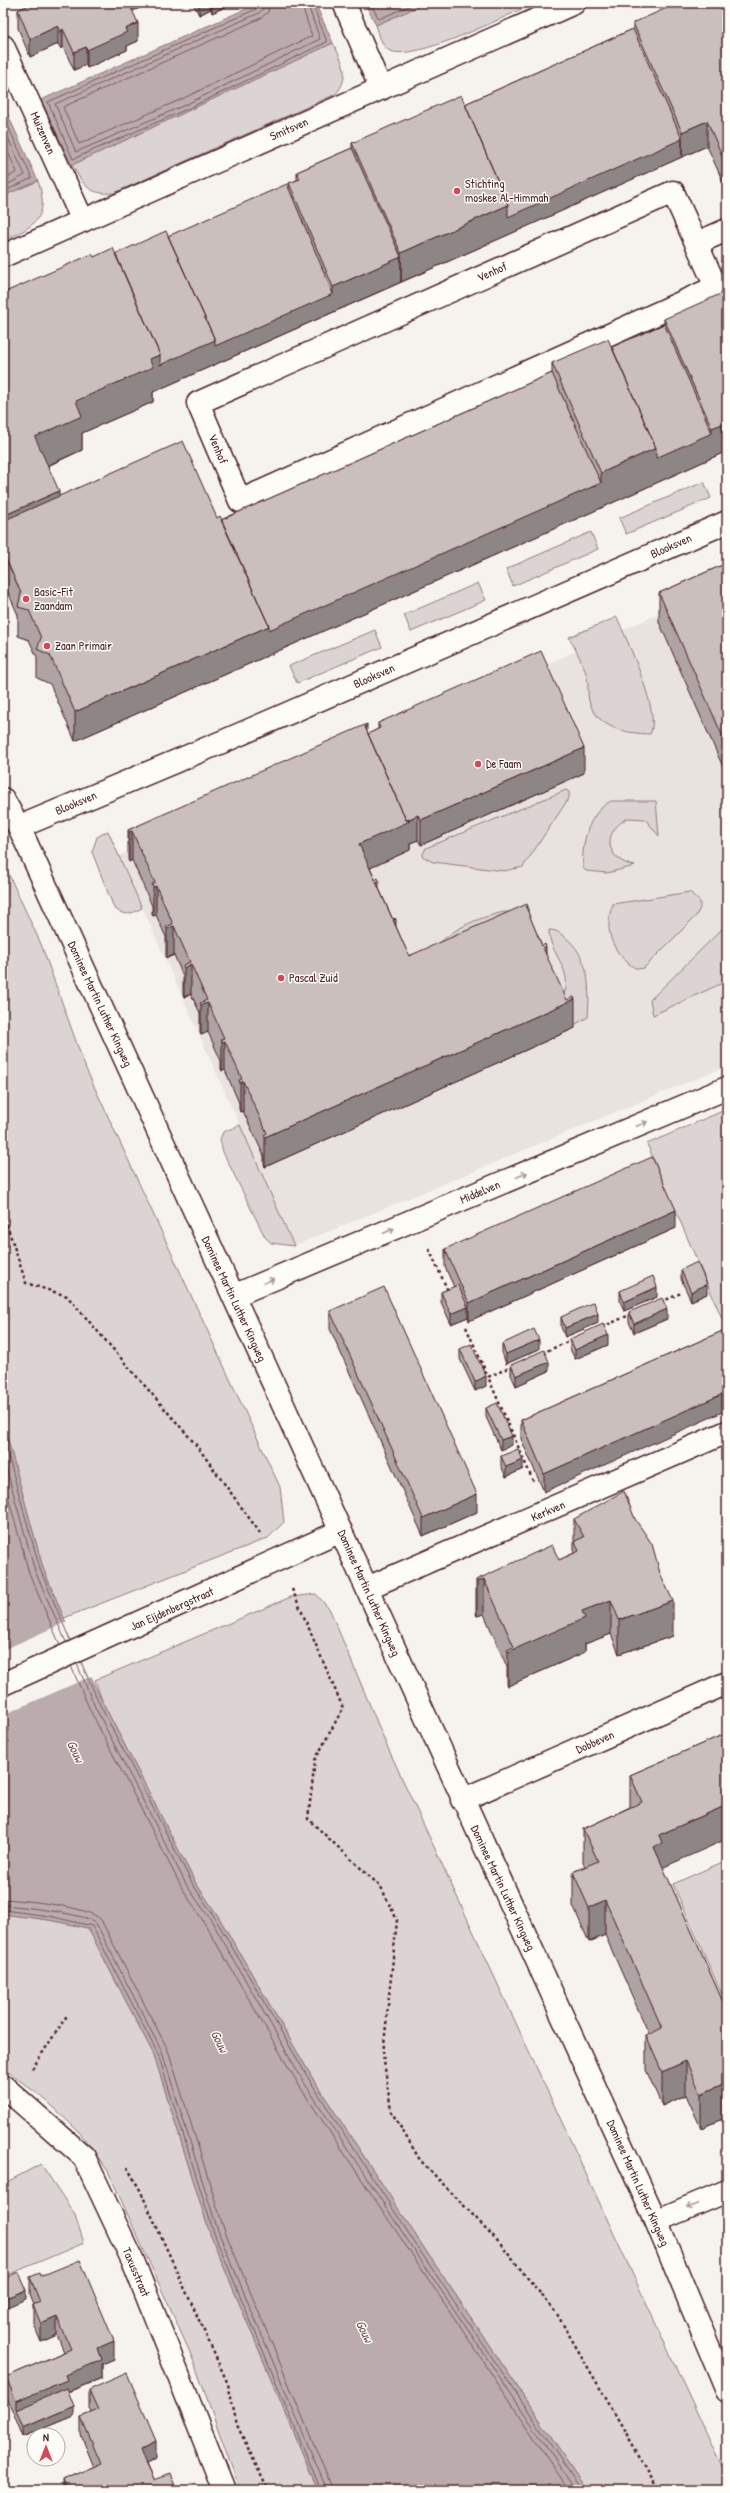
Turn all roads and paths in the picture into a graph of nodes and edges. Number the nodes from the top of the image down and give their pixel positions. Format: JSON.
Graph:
{"nodes":[{"id":1,"x":344,"y":3,"type":"edge"},
{"id":2,"x":574,"y":3,"type":"edge"},
{"id":3,"x":3,"y":46,"type":"edge"},
{"id":4,"x":381,"y":89,"type":"junction"},
{"id":5,"x":83,"y":221,"type":"junction"},
{"id":6,"x":727,"y":230,"type":"edge"},
{"id":7,"x":696,"y":243,"type":"junction"},
{"id":8,"x":3,"y":256,"type":"edge"},
{"id":9,"x":727,"y":522,"type":"edge"},
{"id":10,"x":3,"y":800,"type":"edge"},
{"id":11,"x":19,"y":827,"type":"junction"},
{"id":12,"x":727,"y":1088,"type":"edge"},
{"id":13,"x":3,"y":1213,"type":"edge"},
{"id":14,"x":415,"y":1220,"type":"junction"},
{"id":15,"x":448,"y":1291,"type":"edge"},
{"id":16,"x":681,"y":1293,"type":"dead end"},
{"id":17,"x":233,"y":1296,"type":"junction"},
{"id":18,"x":659,"y":1303,"type":"edge"},
{"id":19,"x":638,"y":1312,"type":"edge"},
{"id":20,"x":466,"y":1327,"type":"dead end"},
{"id":21,"x":595,"y":1330,"type":"edge"},
{"id":22,"x":574,"y":1340,"type":"edge"},
{"id":23,"x":538,"y":1355,"type":"edge"},
{"id":24,"x":517,"y":1364,"type":"edge"},
{"id":25,"x":488,"y":1377,"type":"junction"},
{"id":26,"x":727,"y":1432,"type":"edge"},
{"id":27,"x":547,"y":1512,"type":"junction"},
{"id":28,"x":341,"y":1531,"type":"junction"},
{"id":29,"x":280,"y":1560,"type":"junction"},
{"id":30,"x":367,"y":1588,"type":"junction"},
{"id":31,"x":727,"y":1683,"type":"edge"},
{"id":32,"x":3,"y":1684,"type":"edge"},
{"id":33,"x":462,"y":1800,"type":"junction"},
{"id":34,"x":3,"y":2086,"type":"edge"},
{"id":35,"x":727,"y":2191,"type":"edge"},
{"id":36,"x":656,"y":2221,"type":"junction"},
{"id":37,"x":727,"y":2391,"type":"edge"},
{"id":38,"x":224,"y":2490,"type":"edge"},
{"id":39,"x":659,"y":2490,"type":"edge"}],
"edges":[{"from":1,"to":4,"type":"street"},
{"from":2,"to":4,"type":"street","name":"Smitsven"},
{"from":3,"to":5,"type":"street","name":"Muizenven"},
{"from":4,"to":5,"type":"street","name":"Smitsven"},
{"from":5,"to":8,"type":"street","name":"Smitsven"},
{"from":6,"to":7,"type":"street"},
{"from":7,"to":7,"type":"street","name":"Venhof"},
{"from":9,"to":11,"type":"street","name":"Blooksven"},
{"from":10,"to":11,"type":"street","name":"Dominee Martin Luther Kingweg"},
{"from":11,"to":17,"type":"street","name":"Dominee Martin Luther Kingweg"},
{"from":14,"to":12,"type":"street","name":"Middelven","one_way":true},
{"from":13,"to":29,"type":"path"},
{"from":14,"to":15,"type":"path"},
{"from":17,"to":14,"type":"street","name":"Middelven","one_way":true},
{"from":16,"to":18,"type":"path"},
{"from":17,"to":28,"type":"street","name":"Dominee Martin Luther Kingweg"},
{"from":19,"to":21,"type":"path"},
{"from":20,"to":25,"type":"path"},
{"from":22,"to":23,"type":"path"},
{"from":24,"to":25,"type":"path"},
{"from":25,"to":27,"type":"path"},
{"from":26,"to":27,"type":"street","name":"Kerkven"},
{"from":27,"to":30,"type":"street","name":"Kerkven"},
{"from":28,"to":29,"type":"street","name":"Jan Eijdenbergstraat"},
{"from":28,"to":30,"type":"street","name":"Dominee Martin Luther Kingweg"},
{"from":29,"to":32,"type":"street","name":"Jan Eijdenbergstraat"},
{"from":29,"to":39,"type":"path"},
{"from":30,"to":33,"type":"street","name":"Dominee Martin Luther Kingweg"},
{"from":31,"to":33,"type":"street","name":"Dobbeven"},
{"from":33,"to":36,"type":"street","name":"Dominee Martin Luther Kingweg"},
{"from":34,"to":38,"type":"street","name":"Taxusstraat"},
{"from":35,"to":36,"type":"street","one_way":true},
{"from":36,"to":37,"type":"street","name":"Dominee Martin Luther Kingweg"}]}
